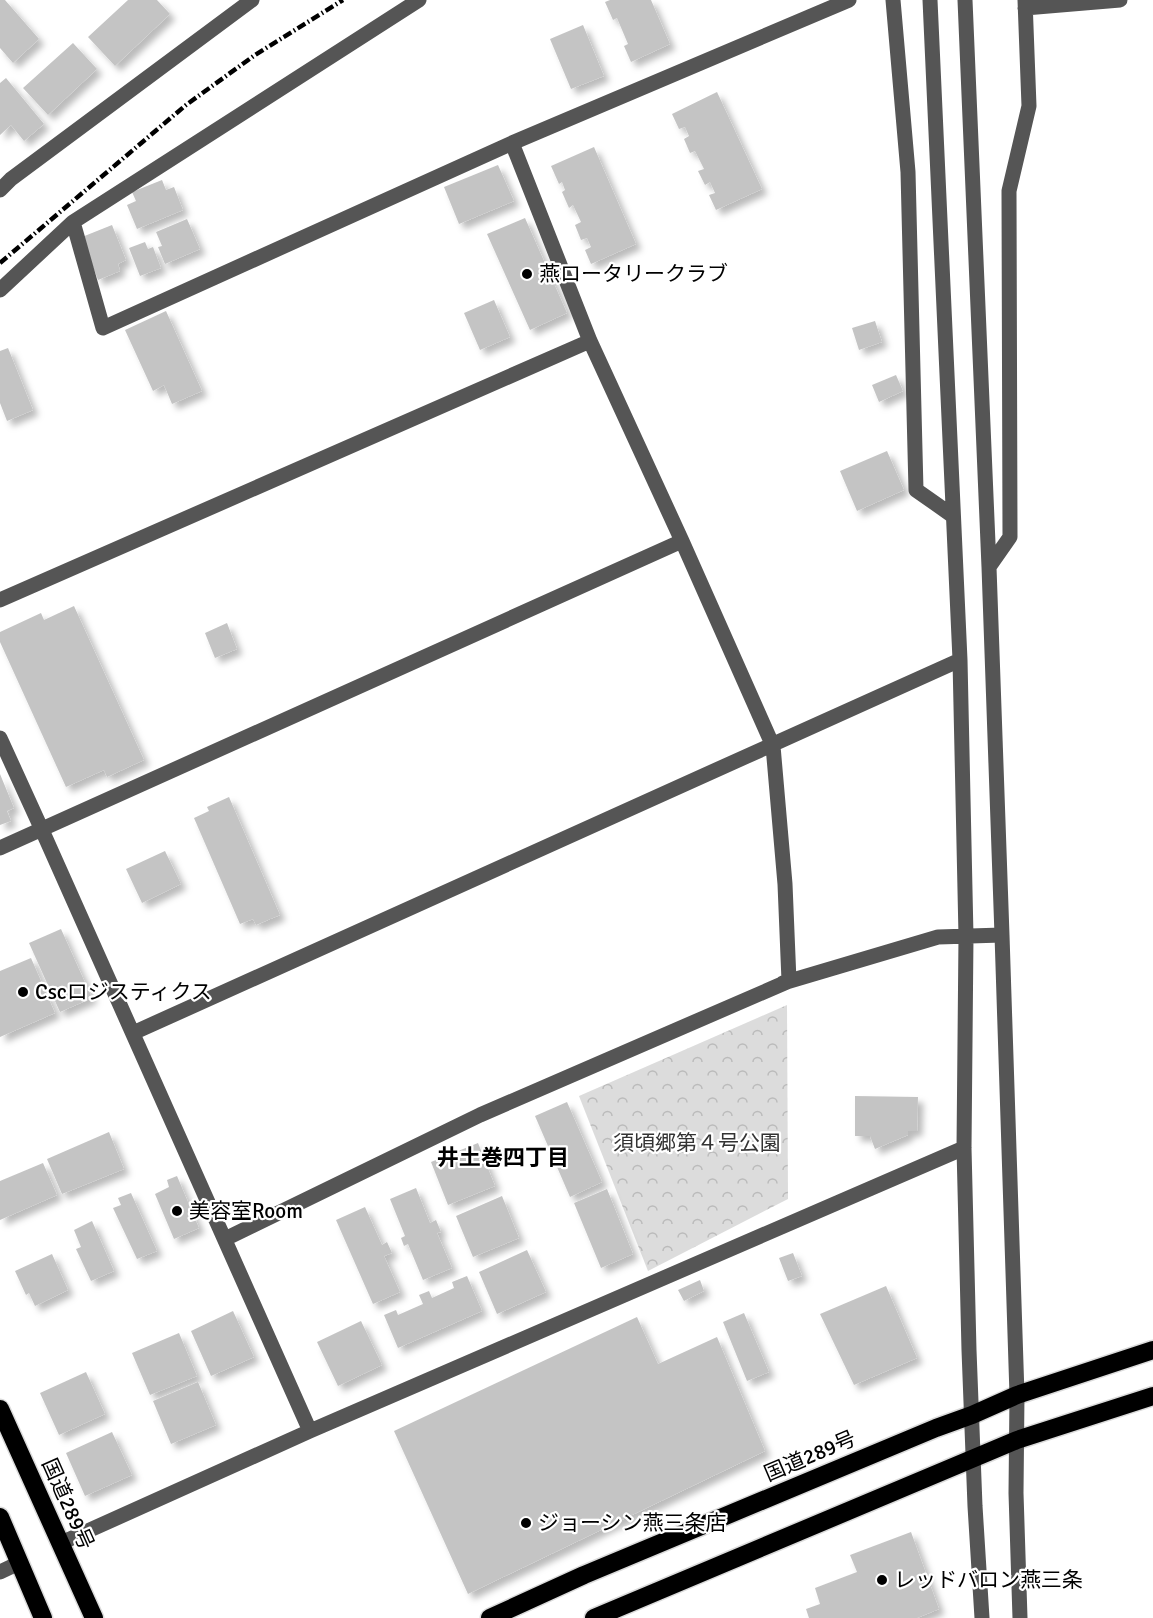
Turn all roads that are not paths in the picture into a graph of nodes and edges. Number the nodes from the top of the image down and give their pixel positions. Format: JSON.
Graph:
{"nodes":[{"id":1,"x":252,"y":0,"type":"edge"},
{"id":2,"x":419,"y":0,"type":"edge"},
{"id":3,"x":849,"y":0,"type":"edge"},
{"id":4,"x":893,"y":0,"type":"edge"},
{"id":5,"x":930,"y":0,"type":"edge"},
{"id":6,"x":965,"y":0,"type":"edge"},
{"id":7,"x":1120,"y":0,"type":"edge"},
{"id":8,"x":1025,"y":4,"type":"edge"},
{"id":9,"x":512,"y":143,"type":"junction"},
{"id":10,"x":0,"y":190,"type":"edge"},
{"id":11,"x":73,"y":222,"type":"junction"},
{"id":12,"x":0,"y":290,"type":"edge"},
{"id":13,"x":591,"y":341,"type":"junction"},
{"id":14,"x":953,"y":516,"type":"junction"},
{"id":15,"x":682,"y":541,"type":"junction"},
{"id":16,"x":989,"y":567,"type":"junction"},
{"id":17,"x":0,"y":600,"type":"edge"},
{"id":18,"x":960,"y":660,"type":"junction"},
{"id":19,"x":0,"y":738,"type":"edge"},
{"id":20,"x":773,"y":746,"type":"junction"},
{"id":21,"x":42,"y":830,"type":"junction"},
{"id":22,"x":0,"y":848,"type":"edge"},
{"id":23,"x":1002,"y":935,"type":"junction"},
{"id":24,"x":966,"y":936,"type":"junction"},
{"id":25,"x":783,"y":983,"type":"junction"},
{"id":26,"x":133,"y":1033,"type":"junction"},
{"id":27,"x":964,"y":1148,"type":"junction"},
{"id":28,"x":225,"y":1239,"type":"junction"},
{"id":29,"x":1153,"y":1350,"type":"edge"},
{"id":30,"x":1017,"y":1395,"type":"junction"},
{"id":31,"x":1153,"y":1396,"type":"edge"},
{"id":32,"x":0,"y":1409,"type":"edge"},
{"id":33,"x":972,"y":1415,"type":"junction"},
{"id":34,"x":310,"y":1431,"type":"junction"},
{"id":35,"x":1017,"y":1440,"type":"junction"},
{"id":36,"x":973,"y":1458,"type":"junction"},
{"id":37,"x":0,"y":1517,"type":"edge"},
{"id":38,"x":61,"y":1543,"type":"junction"},
{"id":39,"x":19,"y":1563,"type":"junction"},
{"id":40,"x":0,"y":1572,"type":"edge"},
{"id":41,"x":601,"y":1617,"type":"edge"},
{"id":42,"x":43,"y":1618,"type":"edge"},
{"id":43,"x":94,"y":1618,"type":"edge"},
{"id":44,"x":490,"y":1618,"type":"edge"},
{"id":45,"x":982,"y":1618,"type":"edge"},
{"id":46,"x":1020,"y":1618,"type":"edge"}],
"edges":[{"from":1,"to":10,"type":"street"},
{"from":2,"to":11,"type":"street"},
{"from":3,"to":9,"type":"street"},
{"from":4,"to":14,"type":"street"},
{"from":5,"to":14,"type":"street"},
{"from":6,"to":16,"type":"street"},
{"from":7,"to":8,"type":"street"},
{"from":8,"to":16,"type":"street"},
{"from":9,"to":11,"type":"street"},
{"from":9,"to":13,"type":"street"},
{"from":11,"to":12,"type":"street"},
{"from":13,"to":15,"type":"street"},
{"from":13,"to":17,"type":"street"},
{"from":14,"to":18,"type":"street"},
{"from":15,"to":20,"type":"street"},
{"from":15,"to":21,"type":"street"},
{"from":16,"to":23,"type":"street"},
{"from":18,"to":20,"type":"street"},
{"from":18,"to":24,"type":"street"},
{"from":19,"to":21,"type":"street"},
{"from":20,"to":25,"type":"street"},
{"from":20,"to":26,"type":"street"},
{"from":21,"to":22,"type":"street"},
{"from":21,"to":26,"type":"street"},
{"from":23,"to":24,"type":"street"},
{"from":23,"to":30,"type":"street"},
{"from":24,"to":25,"type":"street"},
{"from":24,"to":27,"type":"street"},
{"from":25,"to":28,"type":"street"},
{"from":26,"to":28,"type":"street"},
{"from":27,"to":33,"type":"street"},
{"from":27,"to":34,"type":"street"},
{"from":28,"to":34,"type":"street"},
{"from":29,"to":30,"type":"highway","name":"国道289号"},
{"from":30,"to":33,"type":"highway","name":"国道289号"},
{"from":30,"to":35,"type":"street"},
{"from":31,"to":35,"type":"highway"},
{"from":32,"to":38,"type":"highway","name":"国道289号"},
{"from":33,"to":36,"type":"street"},
{"from":33,"to":44,"type":"highway","name":"国道289号"},
{"from":34,"to":38,"type":"street"},
{"from":35,"to":36,"type":"highway"},
{"from":35,"to":46,"type":"street"},
{"from":36,"to":41,"type":"highway"},
{"from":36,"to":45,"type":"street"},
{"from":37,"to":39,"type":"highway"},
{"from":38,"to":43,"type":"highway","name":"国道289号"},
{"from":39,"to":40,"type":"street"},
{"from":39,"to":42,"type":"highway"}]}
